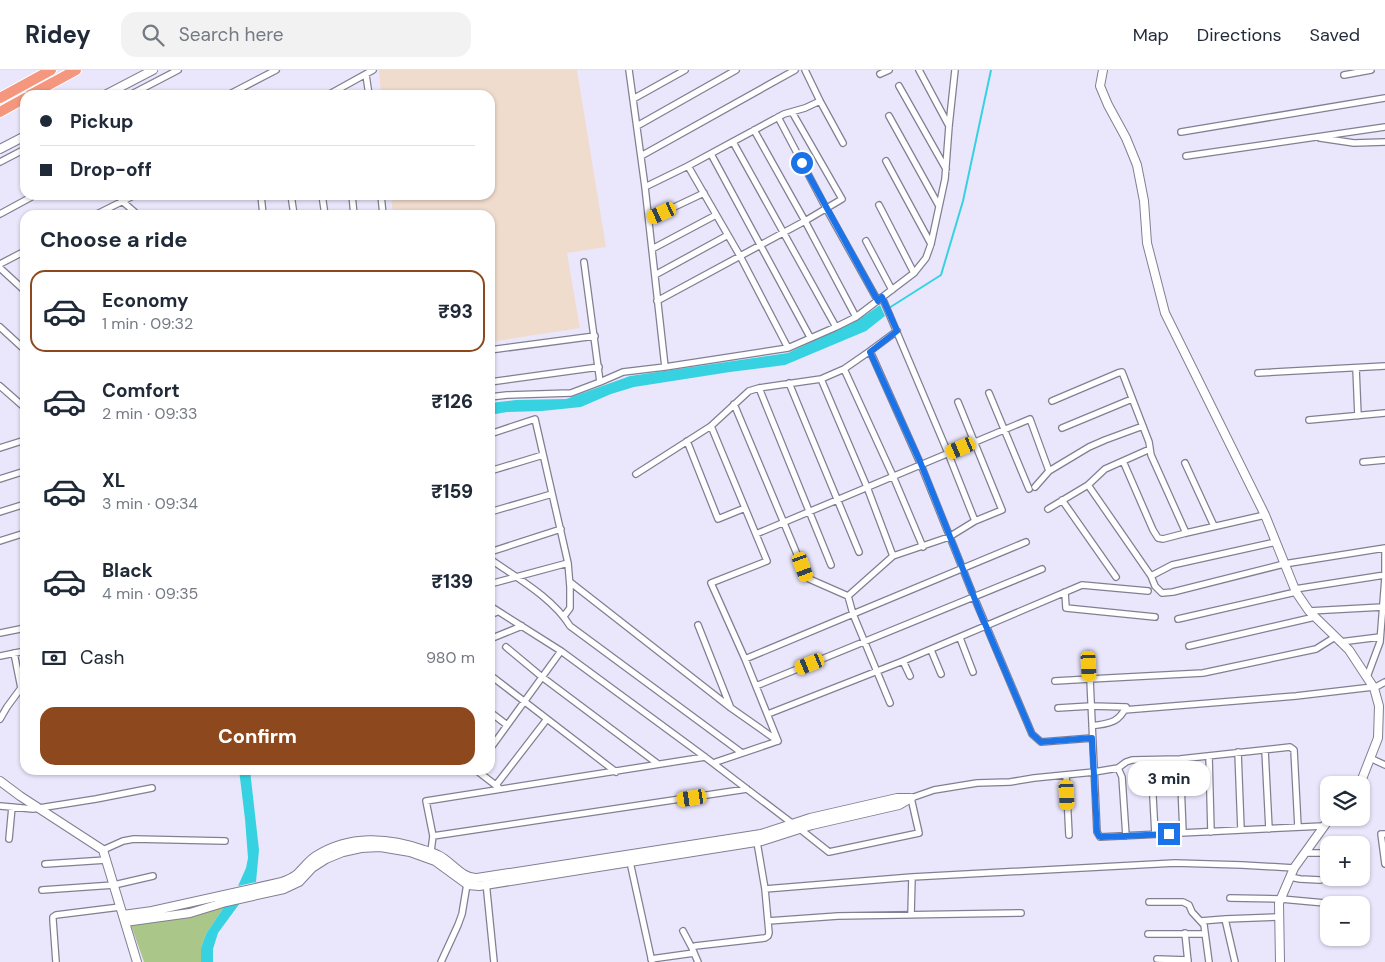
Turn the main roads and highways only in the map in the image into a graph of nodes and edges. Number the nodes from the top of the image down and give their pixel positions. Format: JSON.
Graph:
{"nodes":[{"id":1,"x":51,"y":70,"type":"edge"},
{"id":2,"x":76,"y":70,"type":"edge"},
{"id":3,"x":39,"y":90,"type":"edge"},
{"id":4,"x":0,"y":98,"type":"edge"},
{"id":5,"x":20,"y":101,"type":"edge"},
{"id":6,"x":0,"y":112,"type":"edge"}],
"edges":[{"from":1,"to":4,"type":"highway"},
{"from":2,"to":3,"type":"highway"},
{"from":5,"to":6,"type":"highway"}]}
